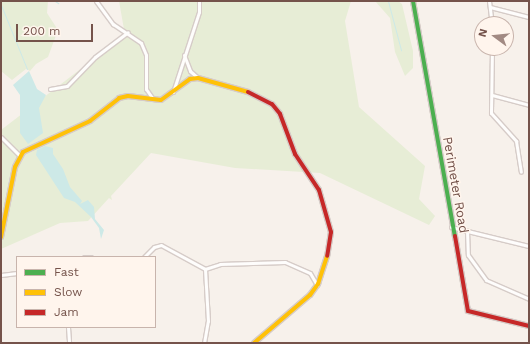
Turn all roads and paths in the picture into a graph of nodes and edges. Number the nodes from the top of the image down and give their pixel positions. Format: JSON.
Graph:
{"nodes":[{"id":1,"x":96,"y":1,"type":"edge"},
{"id":2,"x":199,"y":1,"type":"edge"},
{"id":3,"x":413,"y":1,"type":"edge"},
{"id":4,"x":489,"y":1,"type":"edge"},
{"id":5,"x":490,"y":7,"type":"junction"},
{"id":6,"x":491,"y":16,"type":"edge"},
{"id":7,"x":529,"y":17,"type":"edge"},
{"id":8,"x":128,"y":32,"type":"junction"},
{"id":9,"x":184,"y":53,"type":"junction"},
{"id":10,"x":492,"y":56,"type":"edge"},
{"id":11,"x":198,"y":78,"type":"junction"},
{"id":12,"x":50,"y":89,"type":"dead end"},
{"id":13,"x":173,"y":92,"type":"junction"},
{"id":14,"x":492,"y":95,"type":"junction"},
{"id":15,"x":153,"y":99,"type":"junction"},
{"id":16,"x":529,"y":105,"type":"edge"},
{"id":17,"x":1,"y":137,"type":"edge"},
{"id":18,"x":19,"y":155,"type":"junction"},
{"id":19,"x":521,"y":172,"type":"dead end"},
{"id":20,"x":451,"y":227,"type":"junction"},
{"id":21,"x":467,"y":230,"type":"junction"},
{"id":22,"x":1,"y":237,"type":"edge"},
{"id":23,"x":529,"y":246,"type":"edge"},
{"id":24,"x":145,"y":256,"type":"edge"},
{"id":25,"x":205,"y":269,"type":"junction"},
{"id":26,"x":16,"y":273,"type":"edge"},
{"id":27,"x":1,"y":274,"type":"edge"},
{"id":28,"x":317,"y":285,"type":"junction"},
{"id":29,"x":529,"y":299,"type":"edge"},
{"id":30,"x":529,"y":326,"type":"edge"},
{"id":31,"x":68,"y":328,"type":"edge"},
{"id":32,"x":69,"y":343,"type":"edge"},
{"id":33,"x":204,"y":343,"type":"edge"},
{"id":34,"x":254,"y":343,"type":"edge"}],
"edges":[{"from":1,"to":8,"type":"street"},
{"from":2,"to":9,"type":"street"},
{"from":3,"to":20,"type":"street","name":"Perimeter Road"},
{"from":4,"to":5,"type":"street"},
{"from":5,"to":6,"type":"street"},
{"from":5,"to":7,"type":"street"},
{"from":8,"to":12,"type":"street"},
{"from":8,"to":15,"type":"street"},
{"from":9,"to":11,"type":"street"},
{"from":9,"to":13,"type":"street"},
{"from":10,"to":14,"type":"street"},
{"from":11,"to":13,"type":"street"},
{"from":11,"to":28,"type":"street"},
{"from":13,"to":15,"type":"street"},
{"from":14,"to":16,"type":"street"},
{"from":14,"to":19,"type":"street"},
{"from":15,"to":18,"type":"street"},
{"from":17,"to":18,"type":"street"},
{"from":18,"to":22,"type":"street"},
{"from":20,"to":21,"type":"street"},
{"from":20,"to":30,"type":"street","name":"Perimeter Road"},
{"from":21,"to":23,"type":"street"},
{"from":21,"to":29,"type":"street"},
{"from":24,"to":25,"type":"street"},
{"from":25,"to":28,"type":"street"},
{"from":25,"to":33,"type":"street"},
{"from":26,"to":27,"type":"street"},
{"from":28,"to":34,"type":"street"},
{"from":31,"to":32,"type":"street"}]}
